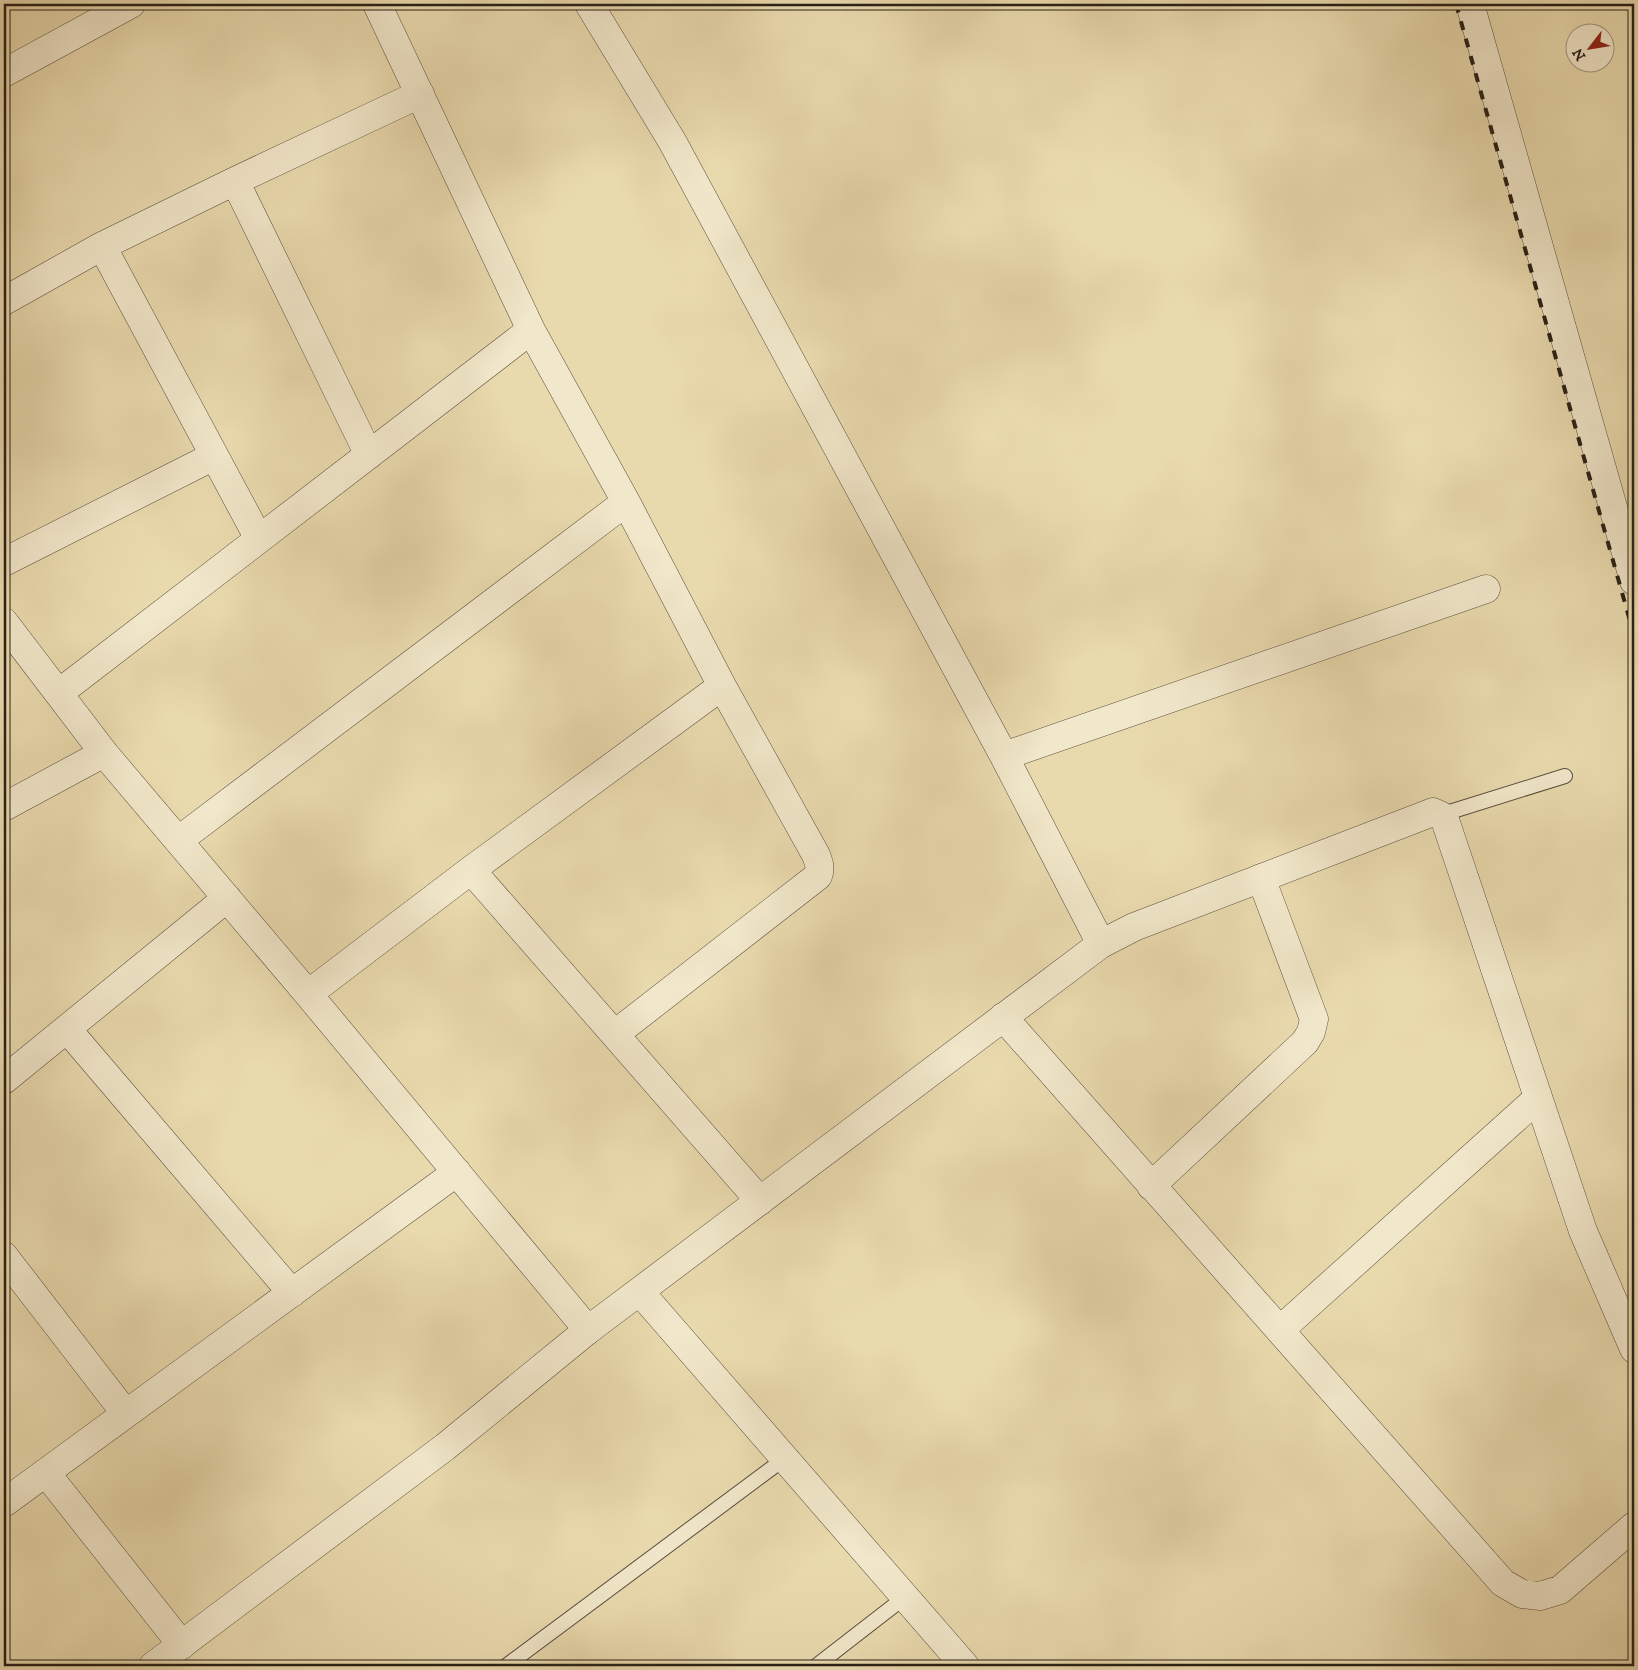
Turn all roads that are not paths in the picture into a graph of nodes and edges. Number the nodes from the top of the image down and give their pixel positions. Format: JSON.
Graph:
{"nodes":[{"id":1,"x":131,"y":4,"type":"edge"},
{"id":2,"x":377,"y":4,"type":"edge"},
{"id":3,"x":589,"y":4,"type":"edge"},
{"id":4,"x":1470,"y":4,"type":"edge"},
{"id":5,"x":5,"y":71,"type":"edge"},
{"id":6,"x":420,"y":94,"type":"junction"},
{"id":7,"x":235,"y":181,"type":"junction"},
{"id":8,"x":102,"y":246,"type":"junction"},
{"id":9,"x":4,"y":301,"type":"edge"},
{"id":10,"x":531,"y":330,"type":"junction"},
{"id":11,"x":369,"y":455,"type":"junction"},
{"id":12,"x":214,"y":456,"type":"junction"},
{"id":13,"x":626,"y":502,"type":"junction"},
{"id":14,"x":259,"y":539,"type":"junction"},
{"id":15,"x":4,"y":562,"type":"edge"},
{"id":16,"x":1634,"y":581,"type":"edge"},
{"id":17,"x":1486,"y":589,"type":"dead end"},
{"id":18,"x":4,"y":622,"type":"edge"},
{"id":19,"x":722,"y":686,"type":"junction"},
{"id":20,"x":59,"y":694,"type":"junction"},
{"id":21,"x":104,"y":753,"type":"junction"},
{"id":22,"x":1004,"y":756,"type":"junction"},
{"id":23,"x":1565,"y":776,"type":"dead end"},
{"id":24,"x":4,"y":807,"type":"edge"},
{"id":25,"x":1440,"y":815,"type":"junction"},
{"id":26,"x":178,"y":840,"type":"junction"},
{"id":27,"x":471,"y":870,"type":"junction"},
{"id":28,"x":1261,"y":878,"type":"junction"},
{"id":29,"x":227,"y":898,"type":"junction"},
{"id":30,"x":1101,"y":944,"type":"junction"},
{"id":31,"x":308,"y":994,"type":"junction"},
{"id":32,"x":1003,"y":1017,"type":"junction"},
{"id":33,"x":67,"y":1029,"type":"junction"},
{"id":34,"x":615,"y":1034,"type":"junction"},
{"id":35,"x":4,"y":1080,"type":"edge"},
{"id":36,"x":1538,"y":1098,"type":"junction"},
{"id":37,"x":457,"y":1172,"type":"junction"},
{"id":38,"x":1151,"y":1186,"type":"junction"},
{"id":39,"x":760,"y":1201,"type":"junction"},
{"id":40,"x":4,"y":1256,"type":"edge"},
{"id":41,"x":640,"y":1292,"type":"junction"},
{"id":42,"x":292,"y":1293,"type":"junction"},
{"id":43,"x":588,"y":1330,"type":"junction"},
{"id":44,"x":1280,"y":1330,"type":"junction"},
{"id":45,"x":1634,"y":1350,"type":"edge"},
{"id":46,"x":126,"y":1414,"type":"junction"},
{"id":47,"x":784,"y":1459,"type":"junction"},
{"id":48,"x":46,"y":1473,"type":"junction"},
{"id":49,"x":4,"y":1504,"type":"edge"},
{"id":50,"x":1634,"y":1526,"type":"edge"},
{"id":51,"x":905,"y":1597,"type":"junction"},
{"id":52,"x":182,"y":1645,"type":"junction"},
{"id":53,"x":152,"y":1666,"type":"edge"},
{"id":54,"x":506,"y":1666,"type":"edge"},
{"id":55,"x":816,"y":1666,"type":"edge"},
{"id":56,"x":965,"y":1666,"type":"edge"}],
"edges":[{"from":1,"to":5,"type":"street"},
{"from":2,"to":6,"type":"street"},
{"from":3,"to":22,"type":"street"},
{"from":4,"to":16,"type":"street"},
{"from":6,"to":7,"type":"street"},
{"from":6,"to":10,"type":"street"},
{"from":7,"to":8,"type":"street"},
{"from":7,"to":11,"type":"street"},
{"from":8,"to":9,"type":"street"},
{"from":8,"to":12,"type":"street"},
{"from":10,"to":11,"type":"street"},
{"from":10,"to":13,"type":"street"},
{"from":11,"to":14,"type":"street"},
{"from":12,"to":14,"type":"street"},
{"from":12,"to":15,"type":"street"},
{"from":13,"to":19,"type":"street"},
{"from":13,"to":26,"type":"street"},
{"from":14,"to":20,"type":"street"},
{"from":17,"to":22,"type":"street"},
{"from":18,"to":20,"type":"street"},
{"from":19,"to":27,"type":"street"},
{"from":19,"to":34,"type":"street"},
{"from":20,"to":21,"type":"street"},
{"from":21,"to":24,"type":"street"},
{"from":21,"to":26,"type":"street"},
{"from":22,"to":30,"type":"street"},
{"from":23,"to":25,"type":"lane"},
{"from":25,"to":28,"type":"street"},
{"from":25,"to":36,"type":"street"},
{"from":26,"to":29,"type":"street"},
{"from":27,"to":31,"type":"street"},
{"from":27,"to":34,"type":"street"},
{"from":28,"to":30,"type":"street"},
{"from":28,"to":38,"type":"street"},
{"from":29,"to":31,"type":"street"},
{"from":29,"to":33,"type":"street"},
{"from":30,"to":32,"type":"street"},
{"from":31,"to":37,"type":"street"},
{"from":32,"to":38,"type":"street"},
{"from":32,"to":39,"type":"street"},
{"from":33,"to":35,"type":"street"},
{"from":33,"to":42,"type":"street"},
{"from":34,"to":39,"type":"street"},
{"from":36,"to":44,"type":"street"},
{"from":36,"to":45,"type":"street"},
{"from":37,"to":42,"type":"street"},
{"from":37,"to":43,"type":"street"},
{"from":38,"to":44,"type":"street"},
{"from":39,"to":41,"type":"street"},
{"from":40,"to":46,"type":"street"},
{"from":41,"to":43,"type":"street"},
{"from":41,"to":47,"type":"street"},
{"from":42,"to":46,"type":"street"},
{"from":43,"to":52,"type":"street"},
{"from":44,"to":50,"type":"street"},
{"from":46,"to":48,"type":"street"},
{"from":47,"to":51,"type":"street"},
{"from":47,"to":54,"type":"lane"},
{"from":48,"to":49,"type":"street"},
{"from":48,"to":52,"type":"street"},
{"from":51,"to":55,"type":"lane"},
{"from":51,"to":56,"type":"street"},
{"from":52,"to":53,"type":"street"}]}
